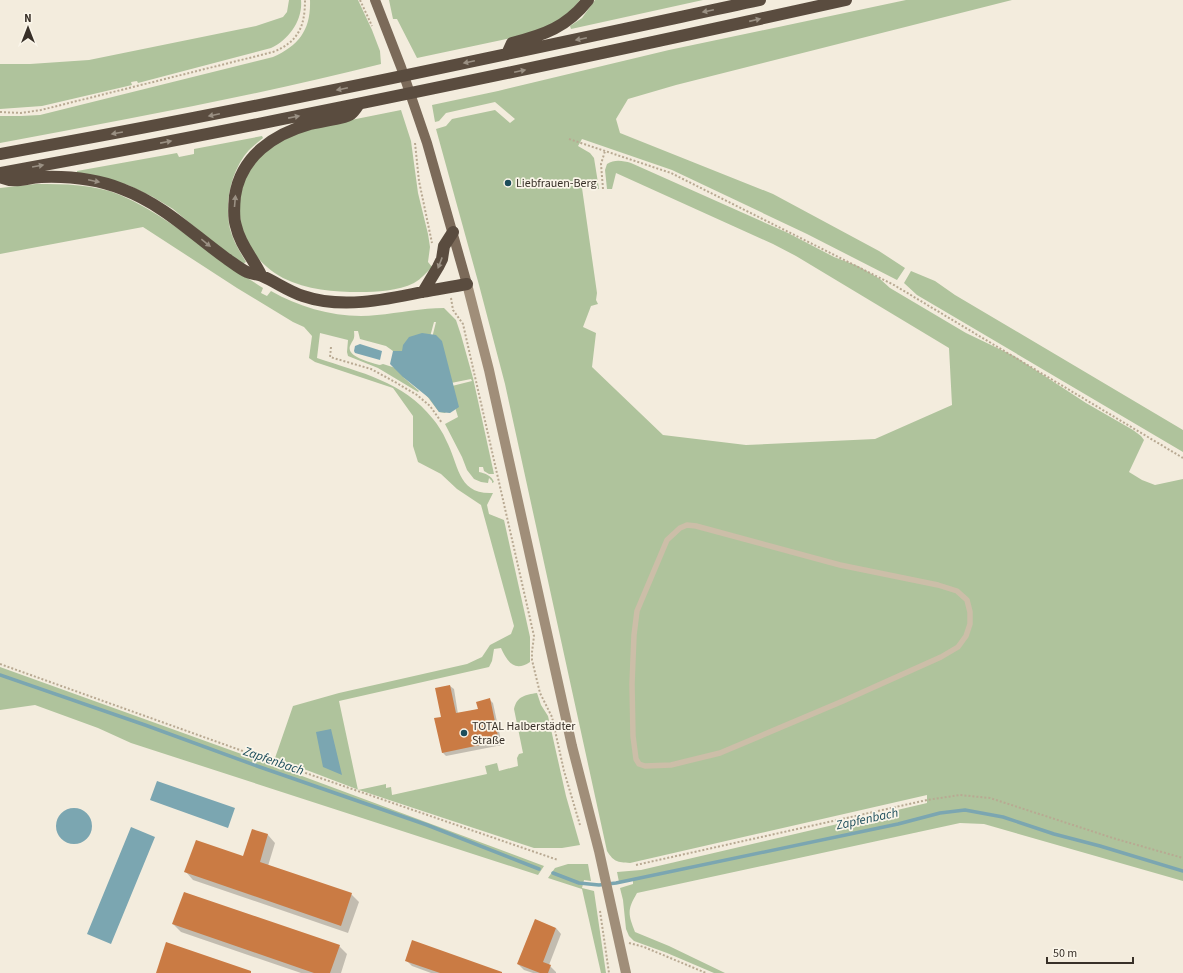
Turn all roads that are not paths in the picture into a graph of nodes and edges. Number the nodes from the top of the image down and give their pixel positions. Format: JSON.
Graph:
{"nodes":[{"id":1,"x":375,"y":0,"type":"edge"},
{"id":2,"x":588,"y":0,"type":"edge"},
{"id":3,"x":760,"y":0,"type":"edge"},
{"id":4,"x":846,"y":0,"type":"edge"},
{"id":5,"x":507,"y":54,"type":"junction"},
{"id":6,"x":359,"y":104,"type":"junction"},
{"id":7,"x":0,"y":154,"type":"edge"},
{"id":8,"x":0,"y":173,"type":"edge"},
{"id":9,"x":0,"y":177,"type":"edge"},
{"id":10,"x":453,"y":232,"type":"junction"},
{"id":11,"x":260,"y":275,"type":"junction"},
{"id":12,"x":467,"y":284,"type":"junction"},
{"id":13,"x":422,"y":292,"type":"junction"},
{"id":14,"x":680,"y":528,"type":"joint"},
{"id":15,"x":626,"y":973,"type":"edge"}],
"edges":[{"from":1,"to":10,"type":"main road"},
{"from":2,"to":5,"type":"highway"},
{"from":3,"to":5,"type":"highway","one_way":true},
{"from":6,"to":4,"type":"highway","one_way":true},
{"from":5,"to":7,"type":"highway","one_way":true},
{"from":8,"to":6,"type":"highway","one_way":true},
{"from":11,"to":6,"type":"highway","one_way":true},
{"from":9,"to":11,"type":"highway","one_way":true},
{"from":10,"to":12,"type":"main road"},
{"from":10,"to":13,"type":"highway","one_way":true},
{"from":11,"to":13,"type":"highway"},
{"from":12,"to":13,"type":"highway"},
{"from":12,"to":15,"type":"main road"},
{"from":14,"to":14,"type":"lane"}]}
